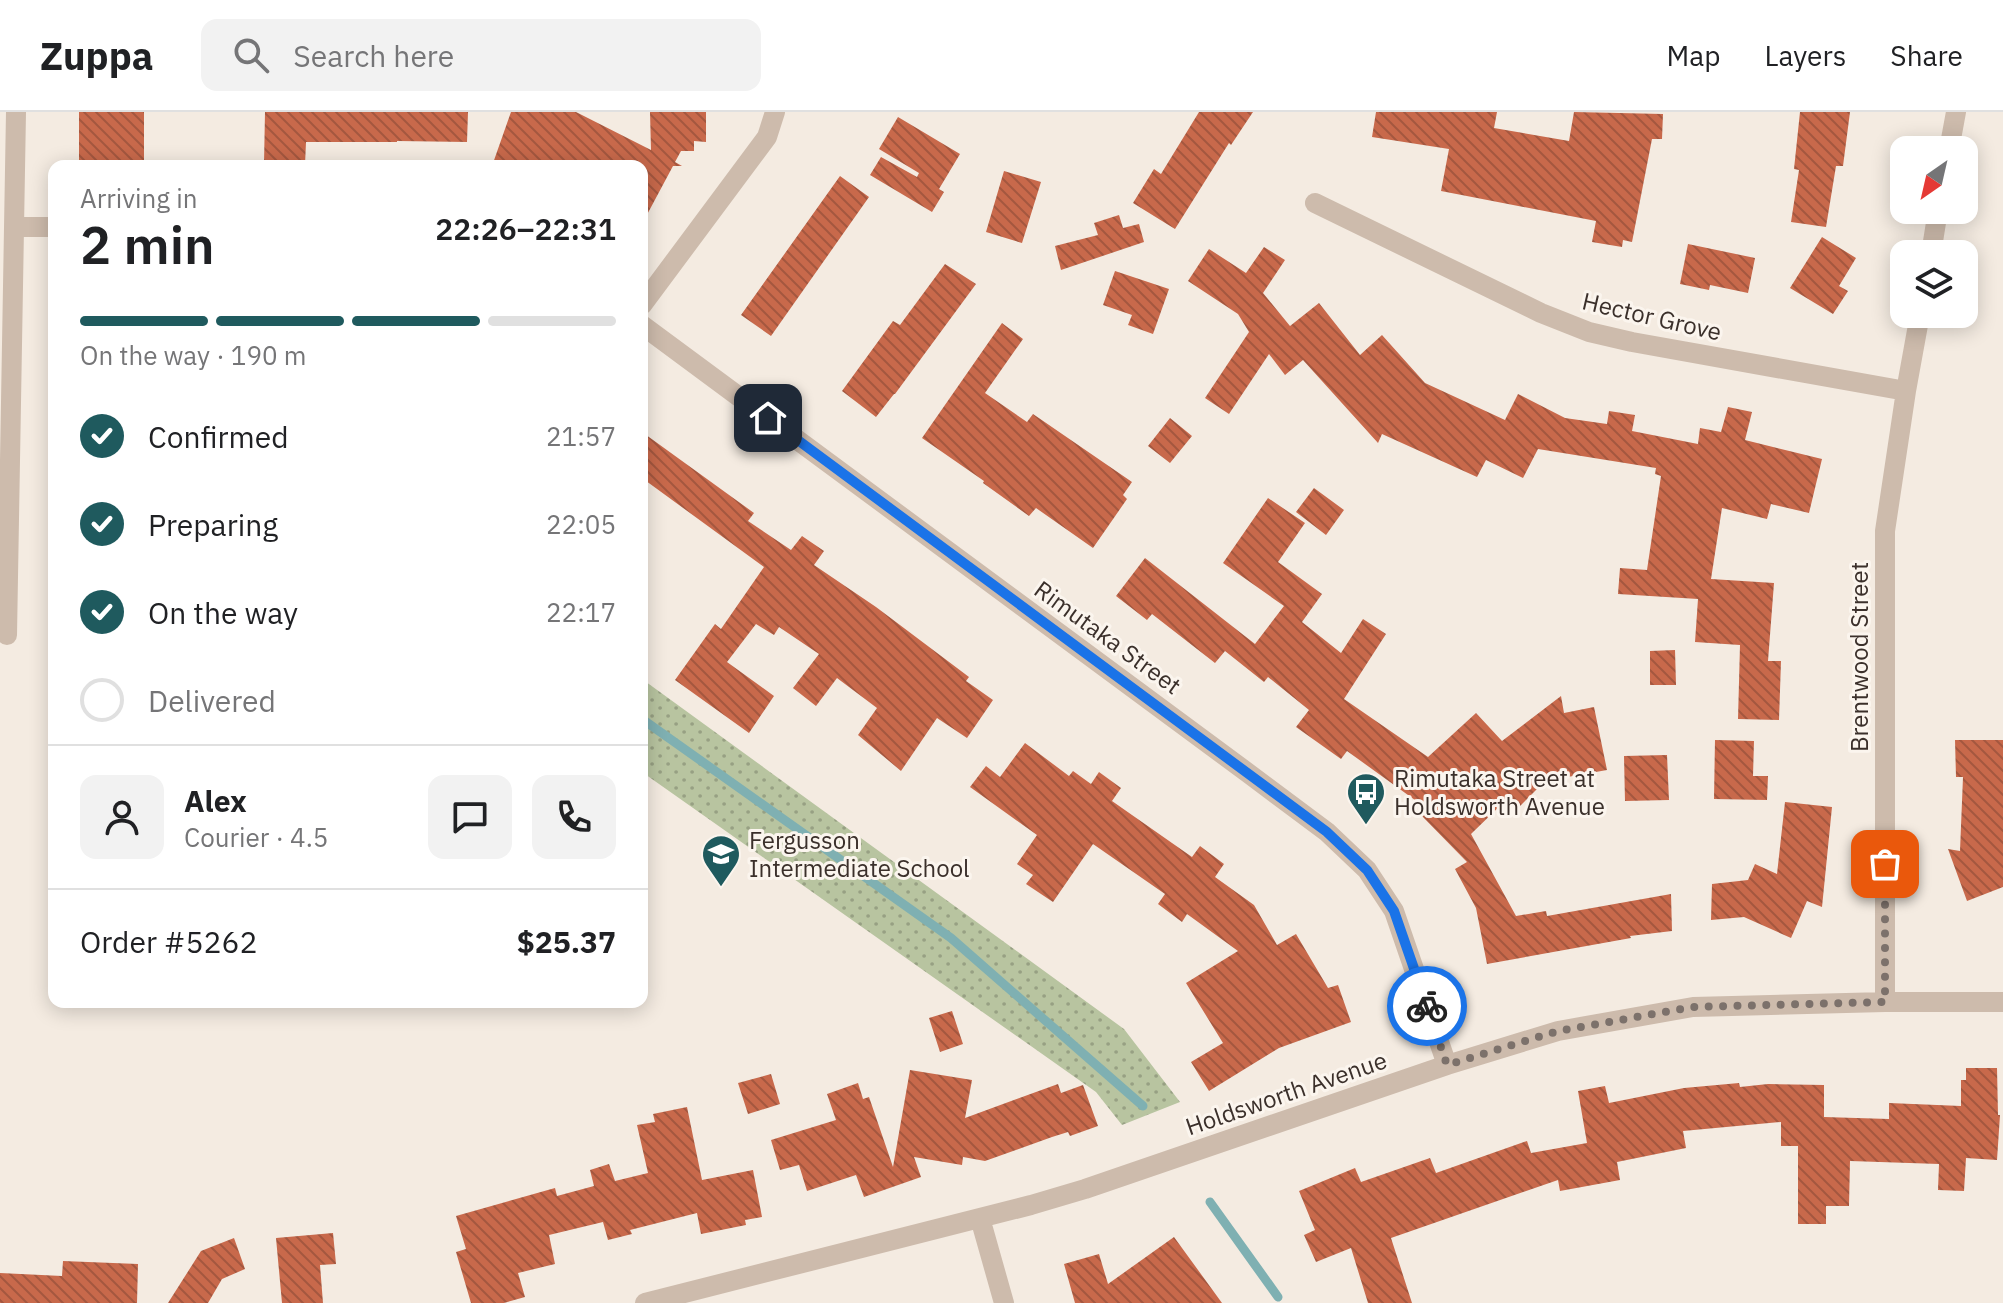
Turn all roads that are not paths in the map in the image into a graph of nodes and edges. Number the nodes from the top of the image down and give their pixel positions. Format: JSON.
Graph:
{"nodes":[{"id":1,"x":16,"y":112,"type":"edge"},
{"id":2,"x":775,"y":112,"type":"edge"},
{"id":3,"x":1956,"y":112,"type":"edge"},
{"id":4,"x":1952,"y":136,"type":"edge"},
{"id":5,"x":1315,"y":203,"type":"dead end"},
{"id":6,"x":15,"y":227,"type":"junction"},
{"id":7,"x":48,"y":227,"type":"edge"},
{"id":8,"x":7,"y":270,"type":"edge"},
{"id":9,"x":648,"y":297,"type":"edge"},
{"id":10,"x":1917,"y":328,"type":"edge"},
{"id":11,"x":648,"y":329,"type":"edge"},
{"id":12,"x":1906,"y":391,"type":"junction"},
{"id":13,"x":4,"y":588,"type":"edge"},
{"id":14,"x":7,"y":635,"type":"dead end"},
{"id":15,"x":1885,"y":1002,"type":"junction"},
{"id":16,"x":2003,"y":1002,"type":"edge"},
{"id":17,"x":1447,"y":1065,"type":"junction"},
{"id":18,"x":980,"y":1218,"type":"junction"},
{"id":19,"x":645,"y":1303,"type":"edge"},
{"id":20,"x":1004,"y":1303,"type":"edge"}],
"edges":[{"from":1,"to":6,"type":"street"},
{"from":2,"to":9,"type":"street"},
{"from":3,"to":4,"type":"street"},
{"from":5,"to":12,"type":"street","name":"Hector Grove"},
{"from":6,"to":7,"type":"street"},
{"from":6,"to":8,"type":"street"},
{"from":8,"to":13,"type":"street"},
{"from":10,"to":12,"type":"street","name":"Brentwood Street"},
{"from":11,"to":17,"type":"street","name":"Rimutaka Street"},
{"from":12,"to":15,"type":"street","name":"Brentwood Street"},
{"from":13,"to":14,"type":"street"},
{"from":15,"to":16,"type":"street","name":"Holdsworth Avenue"},
{"from":15,"to":17,"type":"street","name":"Holdsworth Avenue"},
{"from":17,"to":18,"type":"street","name":"Holdsworth Avenue"},
{"from":18,"to":19,"type":"street","name":"Holdsworth Avenue"},
{"from":18,"to":20,"type":"street"}]}
